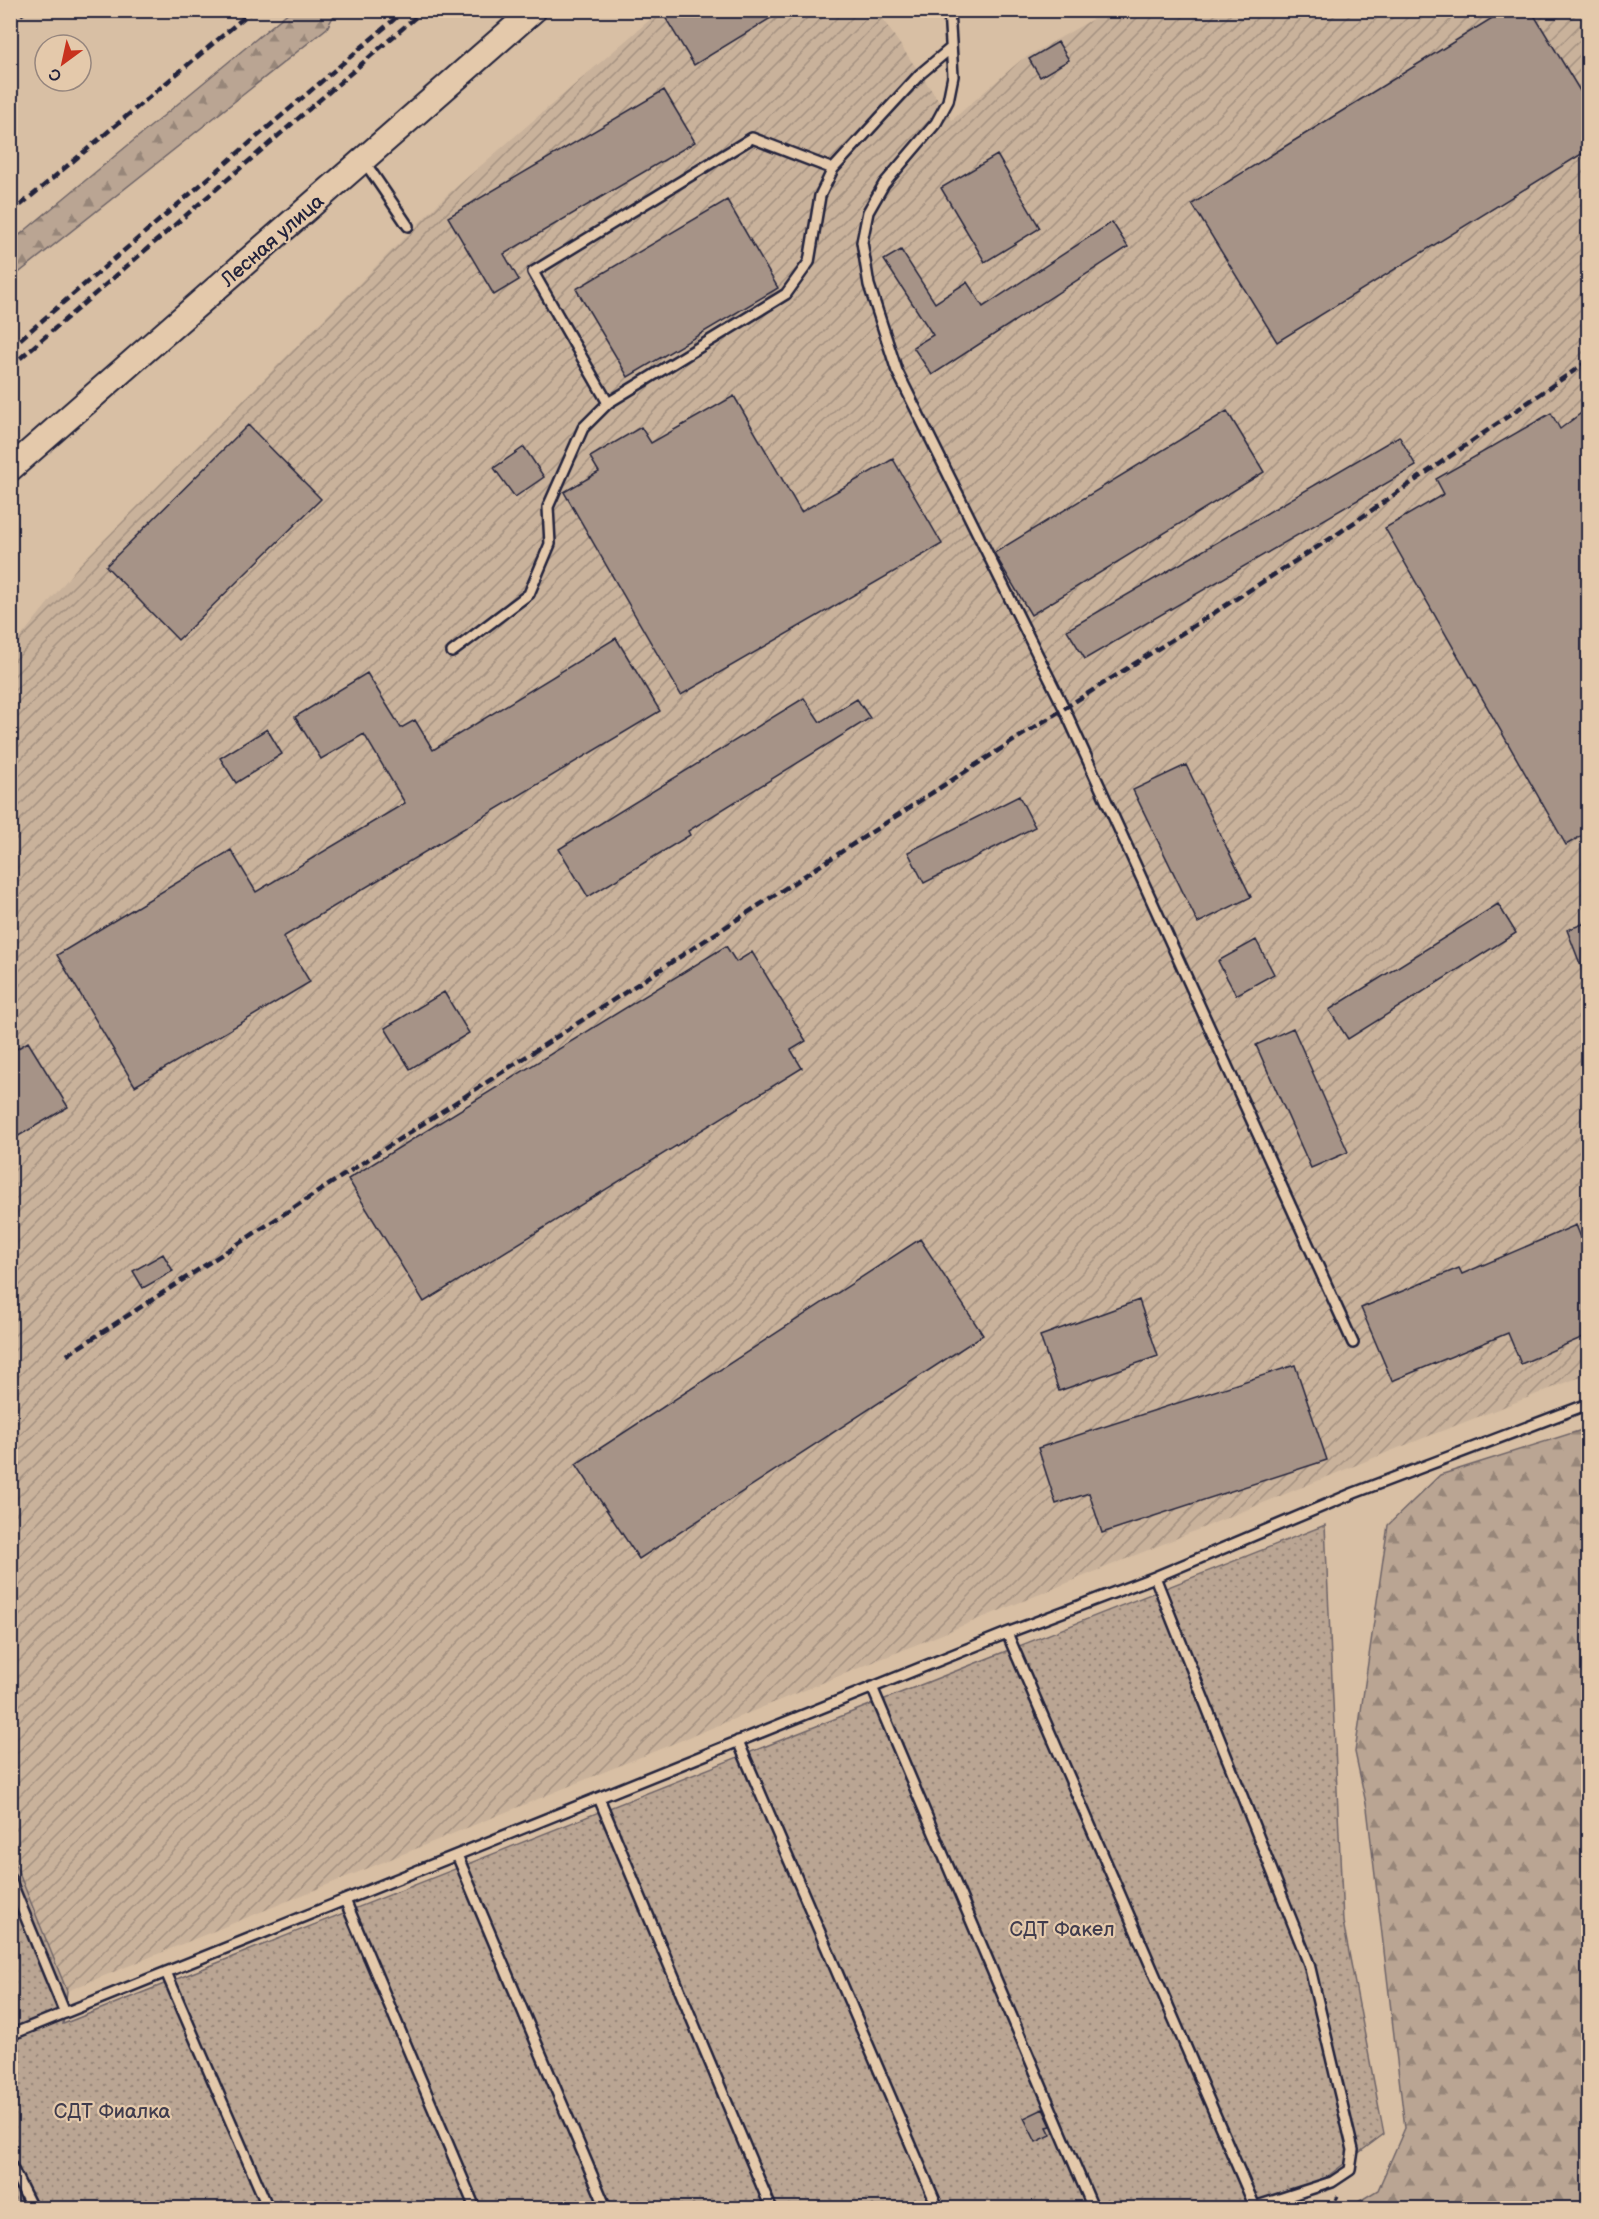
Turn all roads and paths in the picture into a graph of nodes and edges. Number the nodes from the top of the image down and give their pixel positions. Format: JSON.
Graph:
{"nodes":[{"id":1,"x":534,"y":10,"type":"edge"},
{"id":2,"x":950,"y":10,"type":"edge"},
{"id":3,"x":951,"y":48,"type":"junction"},
{"id":4,"x":363,"y":160,"type":"junction"},
{"id":5,"x":833,"y":169,"type":"junction"},
{"id":6,"x":408,"y":226,"type":"dead end"},
{"id":7,"x":608,"y":403,"type":"junction"},
{"id":8,"x":10,"y":469,"type":"edge"},
{"id":9,"x":452,"y":652,"type":"dead end"},
{"id":10,"x":1353,"y":1343,"type":"dead end"},
{"id":11,"x":1588,"y":1404,"type":"edge"},
{"id":12,"x":1155,"y":1577,"type":"junction"},
{"id":13,"x":1007,"y":1633,"type":"junction"},
{"id":14,"x":872,"y":1687,"type":"junction"},
{"id":15,"x":738,"y":1741,"type":"junction"},
{"id":16,"x":599,"y":1798,"type":"junction"},
{"id":17,"x":457,"y":1855,"type":"junction"},
{"id":18,"x":10,"y":1879,"type":"edge"},
{"id":19,"x":345,"y":1900,"type":"junction"},
{"id":20,"x":166,"y":1972,"type":"junction"},
{"id":21,"x":65,"y":2013,"type":"junction"},
{"id":22,"x":10,"y":2035,"type":"edge"},
{"id":23,"x":10,"y":2164,"type":"edge"},
{"id":24,"x":32,"y":2208,"type":"edge"},
{"id":25,"x":268,"y":2208,"type":"edge"},
{"id":26,"x":475,"y":2208,"type":"edge"},
{"id":27,"x":606,"y":2208,"type":"edge"},
{"id":28,"x":771,"y":2208,"type":"edge"},
{"id":29,"x":938,"y":2208,"type":"edge"},
{"id":30,"x":1094,"y":2208,"type":"edge"},
{"id":31,"x":1253,"y":2208,"type":"edge"}],
"edges":[{"from":1,"to":4,"type":"street","name":"Лесная улица"},
{"from":2,"to":3,"type":"lane"},
{"from":3,"to":5,"type":"lane"},
{"from":3,"to":10,"type":"lane"},
{"from":4,"to":6,"type":"lane"},
{"from":4,"to":8,"type":"street","name":"Лесная улица"},
{"from":5,"to":7,"type":"lane"},
{"from":5,"to":7,"type":"lane"},
{"from":7,"to":9,"type":"lane"},
{"from":11,"to":12,"type":"lane"},
{"from":12,"to":13,"type":"lane"},
{"from":12,"to":31,"type":"lane"},
{"from":13,"to":14,"type":"lane"},
{"from":13,"to":31,"type":"lane"},
{"from":14,"to":15,"type":"lane"},
{"from":14,"to":30,"type":"lane"},
{"from":15,"to":16,"type":"lane"},
{"from":15,"to":29,"type":"lane"},
{"from":16,"to":17,"type":"lane"},
{"from":16,"to":28,"type":"lane"},
{"from":17,"to":19,"type":"lane"},
{"from":17,"to":27,"type":"lane"},
{"from":18,"to":21,"type":"lane"},
{"from":19,"to":20,"type":"lane"},
{"from":19,"to":26,"type":"lane"},
{"from":20,"to":21,"type":"lane"},
{"from":20,"to":25,"type":"lane"},
{"from":21,"to":22,"type":"lane"},
{"from":23,"to":24,"type":"lane"}]}
